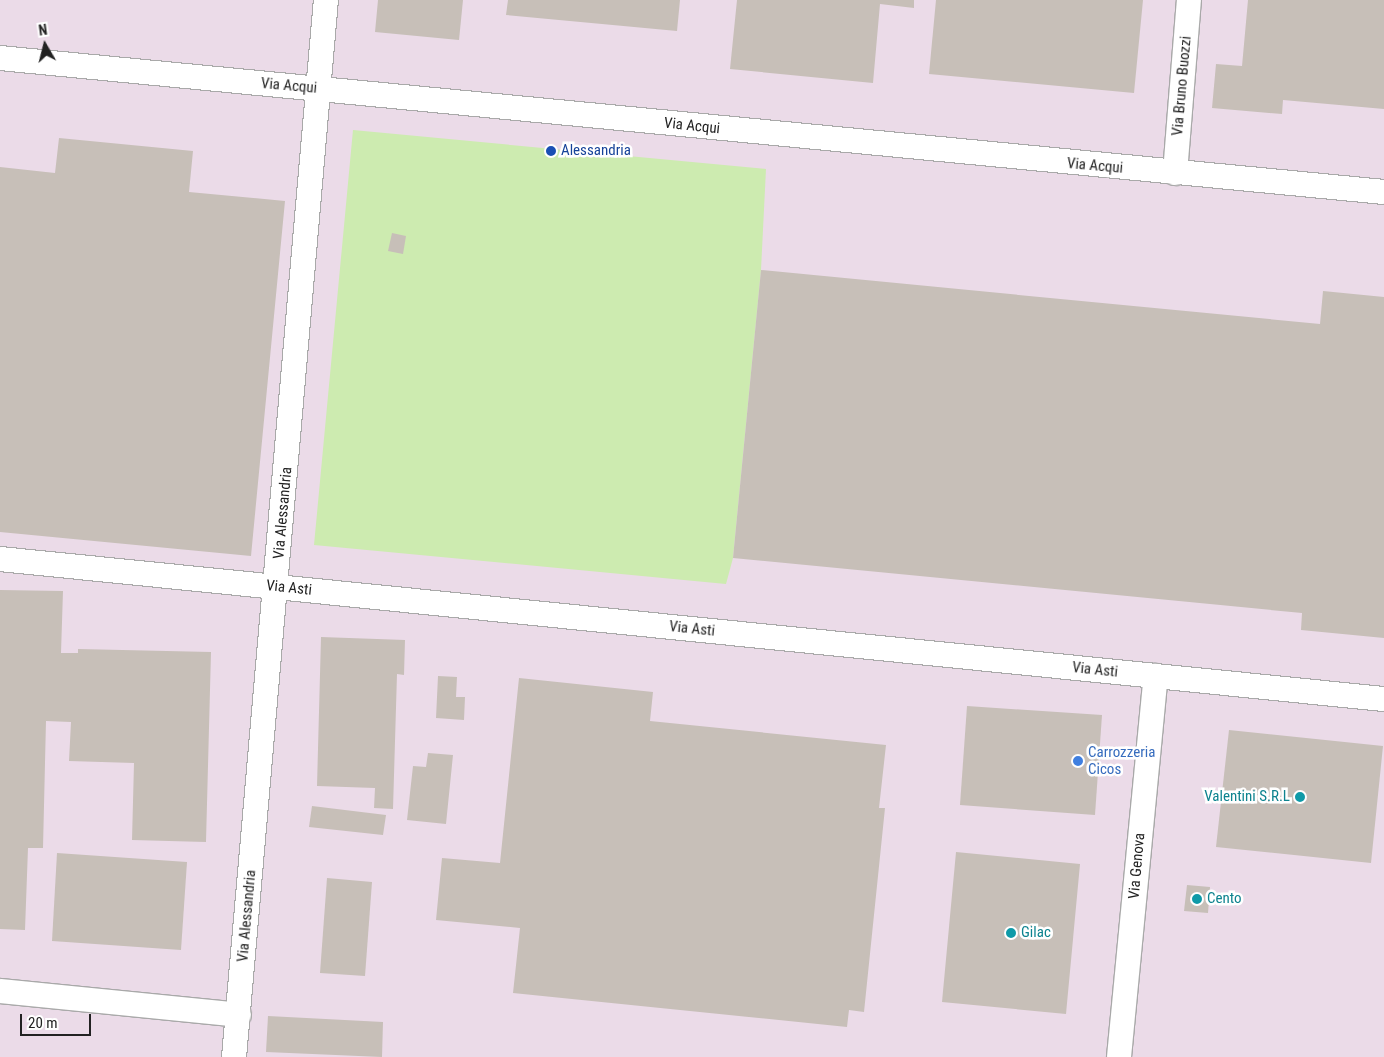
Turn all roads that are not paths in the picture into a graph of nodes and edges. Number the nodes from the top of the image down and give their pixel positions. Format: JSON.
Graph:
{"nodes":[{"id":1,"x":326,"y":0,"type":"edge"},
{"id":2,"x":1189,"y":0,"type":"edge"},
{"id":3,"x":0,"y":58,"type":"edge"},
{"id":4,"x":319,"y":88,"type":"junction"},
{"id":5,"x":1175,"y":173,"type":"junction"},
{"id":6,"x":1384,"y":192,"type":"edge"},
{"id":7,"x":0,"y":559,"type":"edge"},
{"id":8,"x":276,"y":586,"type":"junction"},
{"id":9,"x":1156,"y":676,"type":"junction"},
{"id":10,"x":1384,"y":699,"type":"edge"},
{"id":11,"x":0,"y":991,"type":"edge"},
{"id":12,"x":239,"y":1015,"type":"junction"},
{"id":13,"x":234,"y":1057,"type":"edge"},
{"id":14,"x":1119,"y":1057,"type":"edge"}],
"edges":[{"from":1,"to":4,"type":"street","name":"Via Alessandria"},
{"from":2,"to":5,"type":"street","name":"Via Bruno Buozzi"},
{"from":3,"to":4,"type":"street","name":"Via Acqui"},
{"from":4,"to":5,"type":"street","name":"Via Acqui"},
{"from":4,"to":8,"type":"street","name":"Via Alessandria"},
{"from":5,"to":6,"type":"street","name":"Via Acqui"},
{"from":7,"to":8,"type":"street","name":"Via Asti"},
{"from":8,"to":9,"type":"street","name":"Via Asti"},
{"from":8,"to":12,"type":"street","name":"Via Alessandria"},
{"from":9,"to":10,"type":"street","name":"Via Asti"},
{"from":9,"to":14,"type":"street","name":"Via Genova"},
{"from":11,"to":12,"type":"street"},
{"from":12,"to":13,"type":"street","name":"Via Alessandria"}]}
